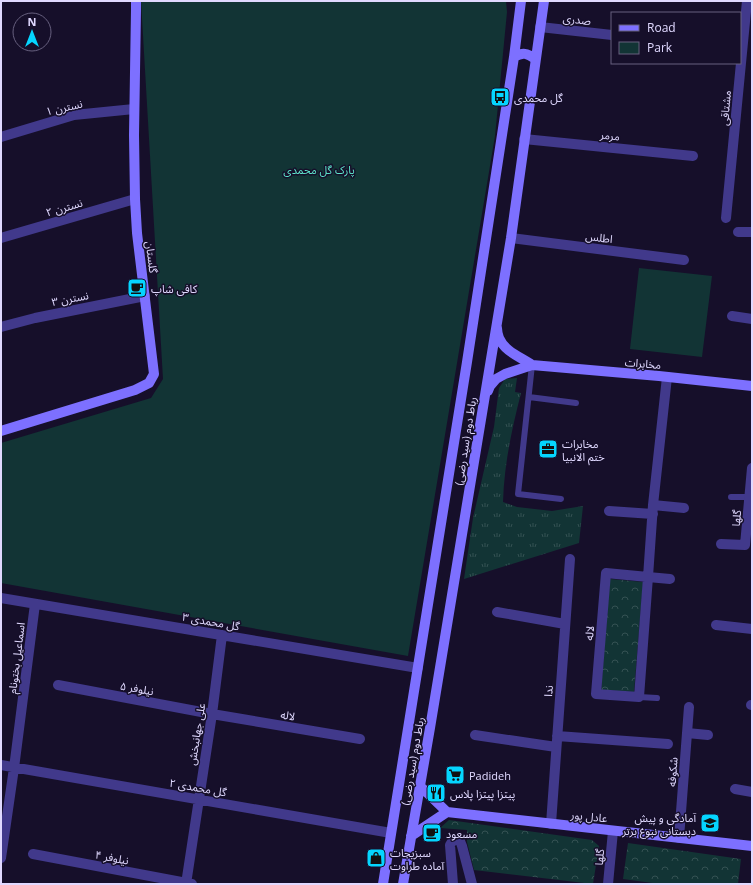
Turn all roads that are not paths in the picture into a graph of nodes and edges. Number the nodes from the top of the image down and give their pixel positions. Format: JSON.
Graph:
{"nodes":[{"id":1,"x":136,"y":1,"type":"edge"},
{"id":2,"x":521,"y":1,"type":"edge"},
{"id":3,"x":544,"y":1,"type":"edge"},
{"id":4,"x":747,"y":1,"type":"edge"},
{"id":5,"x":540,"y":27,"type":"junction"},
{"id":6,"x":611,"y":35,"type":"edge"},
{"id":7,"x":741,"y":49,"type":"edge"},
{"id":8,"x":514,"y":57,"type":"junction"},
{"id":9,"x":535,"y":59,"type":"junction"},
{"id":10,"x":740,"y":64,"type":"edge"},
{"id":11,"x":134,"y":109,"type":"junction"},
{"id":12,"x":1,"y":137,"type":"edge"},
{"id":13,"x":524,"y":139,"type":"junction"},
{"id":14,"x":693,"y":156,"type":"dead end"},
{"id":15,"x":134,"y":199,"type":"junction"},
{"id":16,"x":726,"y":218,"type":"dead end"},
{"id":17,"x":738,"y":232,"type":"dead end"},
{"id":18,"x":752,"y":232,"type":"edge"},
{"id":19,"x":1,"y":238,"type":"edge"},
{"id":20,"x":511,"y":238,"type":"junction"},
{"id":21,"x":684,"y":260,"type":"dead end"},
{"id":22,"x":145,"y":296,"type":"junction"},
{"id":23,"x":732,"y":316,"type":"dead end"},
{"id":24,"x":752,"y":318,"type":"edge"},
{"id":25,"x":496,"y":326,"type":"junction"},
{"id":26,"x":1,"y":327,"type":"edge"},
{"id":27,"x":532,"y":366,"type":"junction"},
{"id":28,"x":667,"y":377,"type":"junction"},
{"id":29,"x":752,"y":386,"type":"edge"},
{"id":30,"x":485,"y":396,"type":"junction"},
{"id":31,"x":529,"y":396,"type":"junction"},
{"id":32,"x":576,"y":402,"type":"dead end"},
{"id":33,"x":1,"y":431,"type":"edge"},
{"id":34,"x":752,"y":468,"type":"edge"},
{"id":35,"x":731,"y":497,"type":"dead end"},
{"id":36,"x":750,"y":497,"type":"junction"},
{"id":37,"x":561,"y":499,"type":"dead end"},
{"id":38,"x":684,"y":508,"type":"dead end"},
{"id":39,"x":653,"y":509,"type":"junction"},
{"id":40,"x":609,"y":512,"type":"dead end"},
{"id":41,"x":721,"y":544,"type":"dead end"},
{"id":42,"x":570,"y":559,"type":"dead end"},
{"id":43,"x":648,"y":577,"type":"junction"},
{"id":44,"x":670,"y":579,"type":"dead end"},
{"id":45,"x":1,"y":598,"type":"edge"},
{"id":46,"x":35,"y":604,"type":"junction"},
{"id":47,"x":496,"y":612,"type":"dead end"},
{"id":48,"x":565,"y":624,"type":"junction"},
{"id":49,"x":716,"y":625,"type":"dead end"},
{"id":50,"x":752,"y":629,"type":"edge"},
{"id":51,"x":222,"y":635,"type":"junction"},
{"id":52,"x":418,"y":668,"type":"junction"},
{"id":53,"x":58,"y":685,"type":"dead end"},
{"id":54,"x":639,"y":697,"type":"junction"},
{"id":55,"x":657,"y":698,"type":"dead end"},
{"id":56,"x":689,"y":707,"type":"dead end"},
{"id":57,"x":212,"y":714,"type":"junction"},
{"id":58,"x":687,"y":733,"type":"junction"},
{"id":59,"x":708,"y":735,"type":"dead end"},
{"id":60,"x":475,"y":736,"type":"dead end"},
{"id":61,"x":557,"y":736,"type":"junction"},
{"id":62,"x":360,"y":739,"type":"dead end"},
{"id":63,"x":668,"y":744,"type":"dead end"},
{"id":64,"x":556,"y":747,"type":"junction"},
{"id":65,"x":1,"y":765,"type":"edge"},
{"id":66,"x":14,"y":768,"type":"junction"},
{"id":67,"x":420,"y":786,"type":"junction"},
{"id":68,"x":735,"y":789,"type":"dead end"},
{"id":69,"x":752,"y":792,"type":"edge"},
{"id":70,"x":199,"y":799,"type":"junction"},
{"id":71,"x":447,"y":812,"type":"junction"},
{"id":72,"x":551,"y":824,"type":"junction"},
{"id":73,"x":613,"y":831,"type":"junction"},
{"id":74,"x":391,"y":833,"type":"junction"},
{"id":75,"x":411,"y":836,"type":"junction"},
{"id":76,"x":679,"y":838,"type":"junction"},
{"id":77,"x":752,"y":846,"type":"edge"},
{"id":78,"x":33,"y":854,"type":"dead end"},
{"id":79,"x":1,"y":858,"type":"edge"},
{"id":80,"x":188,"y":884,"type":"edge"},
{"id":81,"x":383,"y":884,"type":"edge"},
{"id":82,"x":403,"y":884,"type":"edge"},
{"id":83,"x":453,"y":884,"type":"edge"},
{"id":84,"x":472,"y":884,"type":"edge"},
{"id":85,"x":608,"y":884,"type":"edge"}],
"edges":[{"from":1,"to":11,"type":"main road","name":"گلستان"},
{"from":2,"to":8,"type":"main road","name":"رباط دوم (سید رضی)"},
{"from":3,"to":5,"type":"main road","name":"رباط دوم (سید رضی)"},
{"from":4,"to":7,"type":"street","name":"مشتاقی"},
{"from":5,"to":6,"type":"street","name":"صدری"},
{"from":5,"to":9,"type":"main road","name":"رباط دوم (سید رضی)"},
{"from":8,"to":9,"type":"main road"},
{"from":8,"to":52,"type":"main road","name":"رباط دوم (سید رضی)"},
{"from":9,"to":13,"type":"main road","name":"رباط دوم (سید رضی)"},
{"from":10,"to":16,"type":"street","name":"مشتاقی"},
{"from":11,"to":12,"type":"street","name":"نسترن ۱"},
{"from":11,"to":15,"type":"main road","name":"گلستان"},
{"from":13,"to":14,"type":"street","name":"مرمر"},
{"from":13,"to":20,"type":"main road","name":"رباط دوم (سید رضی)"},
{"from":15,"to":19,"type":"street","name":"نسترن ۲"},
{"from":15,"to":22,"type":"main road","name":"گلستان"},
{"from":17,"to":18,"type":"street"},
{"from":20,"to":21,"type":"street","name":"اطلس"},
{"from":20,"to":25,"type":"main road","name":"رباط دوم (سید رضی)"},
{"from":22,"to":26,"type":"street","name":"نسترن ۳"},
{"from":22,"to":33,"type":"main road","name":"گلستان"},
{"from":23,"to":24,"type":"street"},
{"from":25,"to":27,"type":"main road"},
{"from":25,"to":30,"type":"main road","name":"رباط دوم (سید رضی)"},
{"from":27,"to":28,"type":"main road","name":"مخابرات"},
{"from":27,"to":30,"type":"main road"},
{"from":27,"to":31,"type":"lane"},
{"from":28,"to":29,"type":"main road","name":"مخابرات"},
{"from":28,"to":39,"type":"street"},
{"from":30,"to":67,"type":"main road","name":"رباط دوم (سید رضی)"},
{"from":31,"to":32,"type":"lane"},
{"from":31,"to":37,"type":"lane"},
{"from":34,"to":36,"type":"street","name":"گلها"},
{"from":35,"to":36,"type":"lane"},
{"from":36,"to":41,"type":"street","name":"گلها"},
{"from":38,"to":39,"type":"street"},
{"from":39,"to":40,"type":"street"},
{"from":39,"to":43,"type":"street"},
{"from":42,"to":48,"type":"street","name":"ندا"},
{"from":43,"to":44,"type":"street","name":"لاله"},
{"from":43,"to":54,"type":"street"},
{"from":43,"to":54,"type":"street","name":"لاله"},
{"from":45,"to":46,"type":"street","name":"گل محمدی ۳"},
{"from":46,"to":51,"type":"street","name":"گل محمدی ۳"},
{"from":46,"to":66,"type":"street","name":"اسماعیل بختونام"},
{"from":47,"to":48,"type":"street"},
{"from":48,"to":61,"type":"street","name":"ندا"},
{"from":49,"to":50,"type":"street"},
{"from":51,"to":52,"type":"street","name":"گل محمدی ۳"},
{"from":51,"to":57,"type":"street","name":"علی جهانبخش"},
{"from":52,"to":74,"type":"main road","name":"رباط دوم (سید رضی)"},
{"from":53,"to":57,"type":"street","name":"نیلوفر ۵"},
{"from":54,"to":55,"type":"lane","name":"لاله"},
{"from":56,"to":58,"type":"street","name":"شکوفه"},
{"from":57,"to":62,"type":"street","name":"لاله"},
{"from":57,"to":70,"type":"street","name":"علی جهانبخش"},
{"from":58,"to":59,"type":"street"},
{"from":58,"to":76,"type":"street","name":"شکوفه"},
{"from":60,"to":64,"type":"street"},
{"from":61,"to":63,"type":"street"},
{"from":61,"to":64,"type":"street","name":"ندا"},
{"from":64,"to":72,"type":"street","name":"ندا"},
{"from":65,"to":66,"type":"street","name":"گل محمدی ۲"},
{"from":66,"to":70,"type":"street","name":"گل محمدی ۲"},
{"from":66,"to":79,"type":"street","name":"اسماعیل بختونام"},
{"from":67,"to":71,"type":"main road"},
{"from":67,"to":75,"type":"main road","name":"رباط دوم (سید رضی)"},
{"from":68,"to":69,"type":"street"},
{"from":70,"to":74,"type":"street","name":"گل محمدی ۲"},
{"from":70,"to":80,"type":"street","name":"علی جهانبخش"},
{"from":71,"to":72,"type":"main road","name":"عادل پور"},
{"from":71,"to":75,"type":"main road"},
{"from":72,"to":73,"type":"main road","name":"عادل پور"},
{"from":73,"to":76,"type":"main road","name":"عادل پور"},
{"from":73,"to":85,"type":"street","name":"گلها"},
{"from":74,"to":81,"type":"main road","name":"رباط دوم (سید رضی)"},
{"from":75,"to":82,"type":"main road","name":"رباط دوم (سید رضی)"},
{"from":76,"to":77,"type":"main road","name":"عادل پور"},
{"from":78,"to":80,"type":"street","name":"نیلوفر ۴"},
{"from":83,"to":84,"type":"street"}]}
